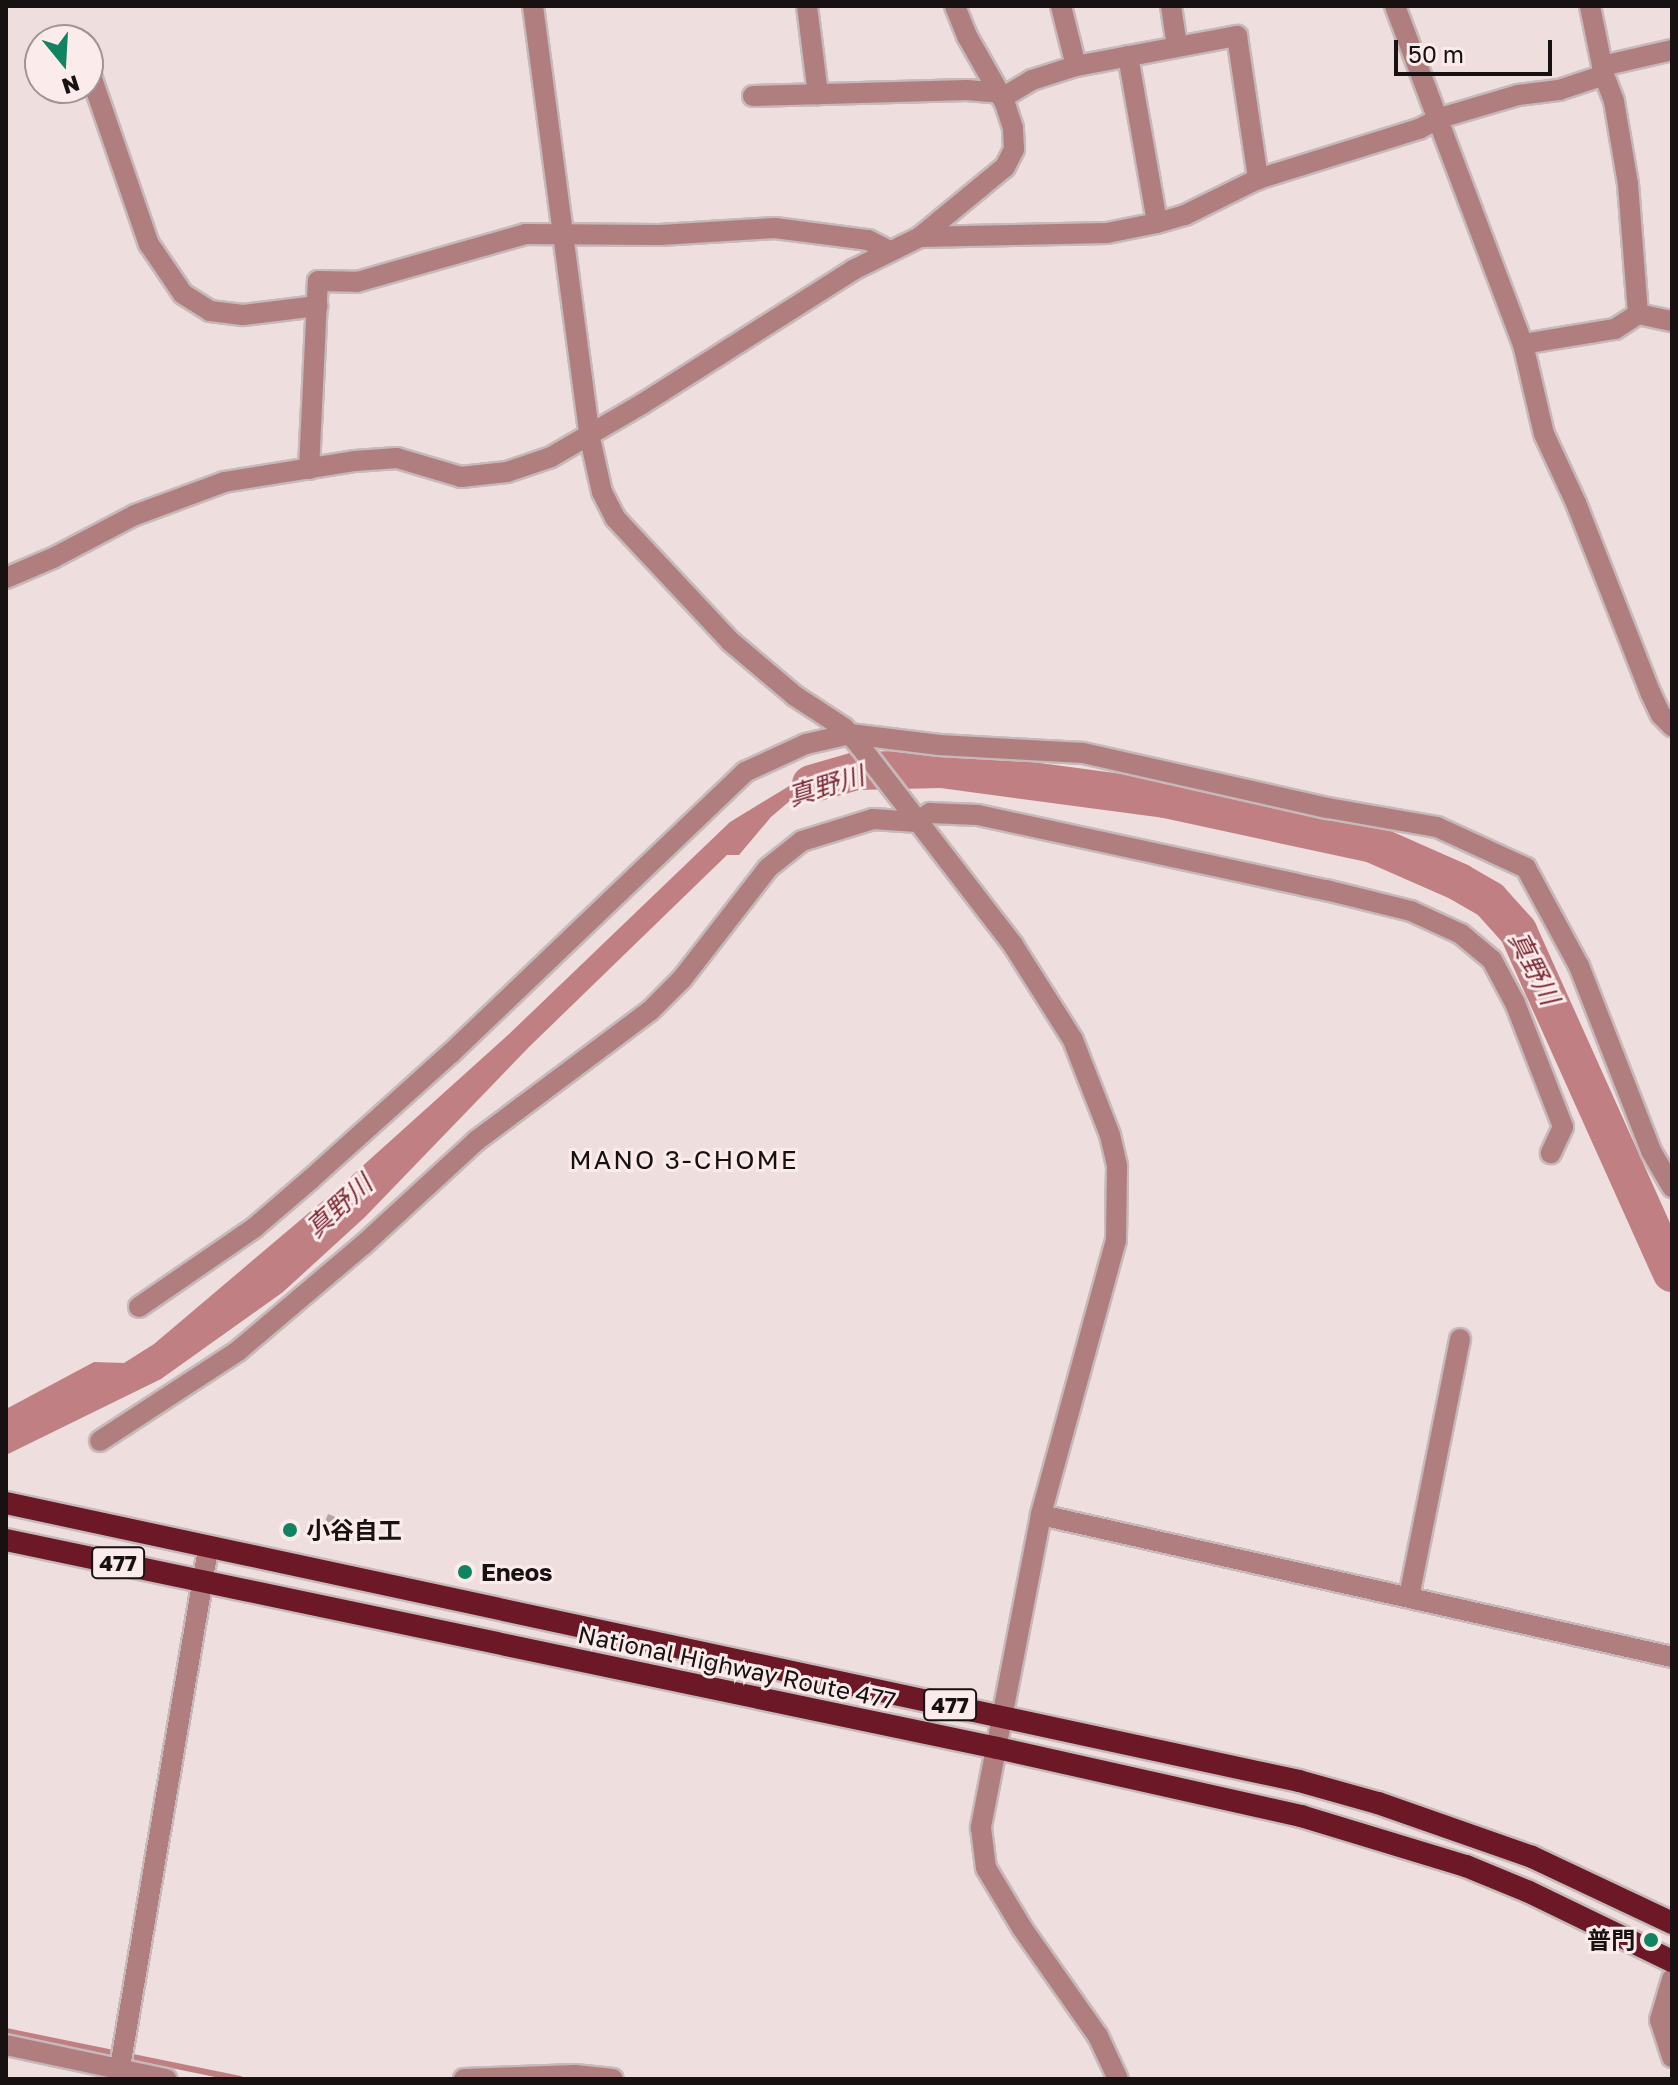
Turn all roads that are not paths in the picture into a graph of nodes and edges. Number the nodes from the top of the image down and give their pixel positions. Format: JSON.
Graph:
{"nodes":[{"id":1,"x":533,"y":6,"type":"edge"},
{"id":2,"x":807,"y":6,"type":"edge"},
{"id":3,"x":955,"y":6,"type":"edge"},
{"id":4,"x":1061,"y":6,"type":"edge"},
{"id":5,"x":1171,"y":6,"type":"edge"},
{"id":6,"x":1395,"y":6,"type":"edge"},
{"id":7,"x":1590,"y":6,"type":"edge"},
{"id":8,"x":1177,"y":46,"type":"junction"},
{"id":9,"x":1672,"y":50,"type":"edge"},
{"id":10,"x":1128,"y":56,"type":"junction"},
{"id":11,"x":1076,"y":66,"type":"junction"},
{"id":12,"x":1603,"y":70,"type":"junction"},
{"id":13,"x":818,"y":94,"type":"junction"},
{"id":14,"x":1000,"y":95,"type":"junction"},
{"id":15,"x":753,"y":96,"type":"dead end"},
{"id":16,"x":101,"y":104,"type":"edge"},
{"id":17,"x":1440,"y":118,"type":"junction"},
{"id":18,"x":1258,"y":179,"type":"junction"},
{"id":19,"x":1157,"y":223,"type":"junction"},
{"id":20,"x":562,"y":234,"type":"junction"},
{"id":21,"x":920,"y":237,"type":"junction"},
{"id":22,"x":890,"y":251,"type":"junction"},
{"id":23,"x":317,"y":306,"type":"junction"},
{"id":24,"x":1638,"y":314,"type":"junction"},
{"id":25,"x":1672,"y":321,"type":"edge"},
{"id":26,"x":1523,"y":344,"type":"junction"},
{"id":27,"x":589,"y":434,"type":"junction"},
{"id":28,"x":309,"y":469,"type":"junction"},
{"id":29,"x":6,"y":578,"type":"edge"},
{"id":30,"x":1672,"y":726,"type":"edge"},
{"id":31,"x":855,"y":740,"type":"junction"},
{"id":32,"x":911,"y":815,"type":"junction"},
{"id":33,"x":1551,"y":1153,"type":"dead end"},
{"id":34,"x":1672,"y":1187,"type":"edge"},
{"id":35,"x":139,"y":1307,"type":"dead end"},
{"id":36,"x":1460,"y":1339,"type":"dead end"},
{"id":37,"x":100,"y":1441,"type":"dead end"},
{"id":38,"x":12,"y":1505,"type":"edge"},
{"id":39,"x":1041,"y":1515,"type":"junction"},
{"id":40,"x":6,"y":1540,"type":"edge"},
{"id":41,"x":208,"y":1549,"type":"junction"},
{"id":42,"x":203,"y":1581,"type":"junction"},
{"id":43,"x":1409,"y":1597,"type":"junction"},
{"id":44,"x":1672,"y":1657,"type":"edge"},
{"id":45,"x":1001,"y":1715,"type":"junction"},
{"id":46,"x":997,"y":1748,"type":"junction"},
{"id":47,"x":1672,"y":1923,"type":"edge"},
{"id":48,"x":1672,"y":1961,"type":"edge"},
{"id":49,"x":1672,"y":1979,"type":"edge"},
{"id":50,"x":6,"y":2045,"type":"edge"},
{"id":51,"x":1672,"y":2057,"type":"edge"},
{"id":52,"x":119,"y":2074,"type":"edge"},
{"id":53,"x":166,"y":2079,"type":"edge"},
{"id":54,"x":464,"y":2079,"type":"edge"},
{"id":55,"x":613,"y":2079,"type":"edge"},
{"id":56,"x":1118,"y":2079,"type":"edge"}],
"edges":[{"from":1,"to":20,"type":"street"},
{"from":2,"to":13,"type":"street"},
{"from":3,"to":14,"type":"street"},
{"from":4,"to":11,"type":"street"},
{"from":5,"to":8,"type":"street"},
{"from":6,"to":17,"type":"street"},
{"from":7,"to":12,"type":"street"},
{"from":8,"to":10,"type":"street"},
{"from":8,"to":18,"type":"street"},
{"from":9,"to":12,"type":"street"},
{"from":10,"to":11,"type":"street"},
{"from":10,"to":19,"type":"street"},
{"from":11,"to":14,"type":"street"},
{"from":12,"to":17,"type":"street"},
{"from":12,"to":24,"type":"street"},
{"from":13,"to":14,"type":"street"},
{"from":13,"to":15,"type":"street"},
{"from":14,"to":21,"type":"street"},
{"from":16,"to":23,"type":"street"},
{"from":17,"to":18,"type":"street"},
{"from":17,"to":26,"type":"street"},
{"from":18,"to":19,"type":"street"},
{"from":19,"to":21,"type":"street"},
{"from":20,"to":22,"type":"street"},
{"from":20,"to":23,"type":"street"},
{"from":20,"to":27,"type":"street"},
{"from":21,"to":22,"type":"street"},
{"from":22,"to":27,"type":"street"},
{"from":23,"to":28,"type":"street"},
{"from":24,"to":25,"type":"street"},
{"from":24,"to":26,"type":"street"},
{"from":26,"to":30,"type":"street"},
{"from":27,"to":28,"type":"street"},
{"from":27,"to":31,"type":"street"},
{"from":28,"to":29,"type":"street"},
{"from":31,"to":32,"type":"street"},
{"from":31,"to":34,"type":"street"},
{"from":31,"to":35,"type":"street"},
{"from":32,"to":33,"type":"street"},
{"from":32,"to":37,"type":"street"},
{"from":32,"to":39,"type":"street"},
{"from":36,"to":43,"type":"street"},
{"from":38,"to":41,"type":"highway","name":"National Highway Route 477","number":"477"},
{"from":39,"to":43,"type":"street"},
{"from":39,"to":45,"type":"street"},
{"from":40,"to":42,"type":"highway","name":"National Highway Route 477","number":"477"},
{"from":41,"to":42,"type":"street"},
{"from":41,"to":45,"type":"highway","name":"National Highway Route 477","number":"477"},
{"from":42,"to":46,"type":"highway","name":"National Highway Route 477","number":"477"},
{"from":42,"to":52,"type":"street"},
{"from":43,"to":44,"type":"street"},
{"from":45,"to":46,"type":"street"},
{"from":45,"to":47,"type":"highway","name":"National Highway Route 477","number":"477"},
{"from":46,"to":48,"type":"highway","name":"National Highway Route 477","number":"477"},
{"from":46,"to":56,"type":"street"},
{"from":49,"to":51,"type":"street"},
{"from":50,"to":52,"type":"street"},
{"from":52,"to":53,"type":"street"},
{"from":54,"to":55,"type":"street"}]}
